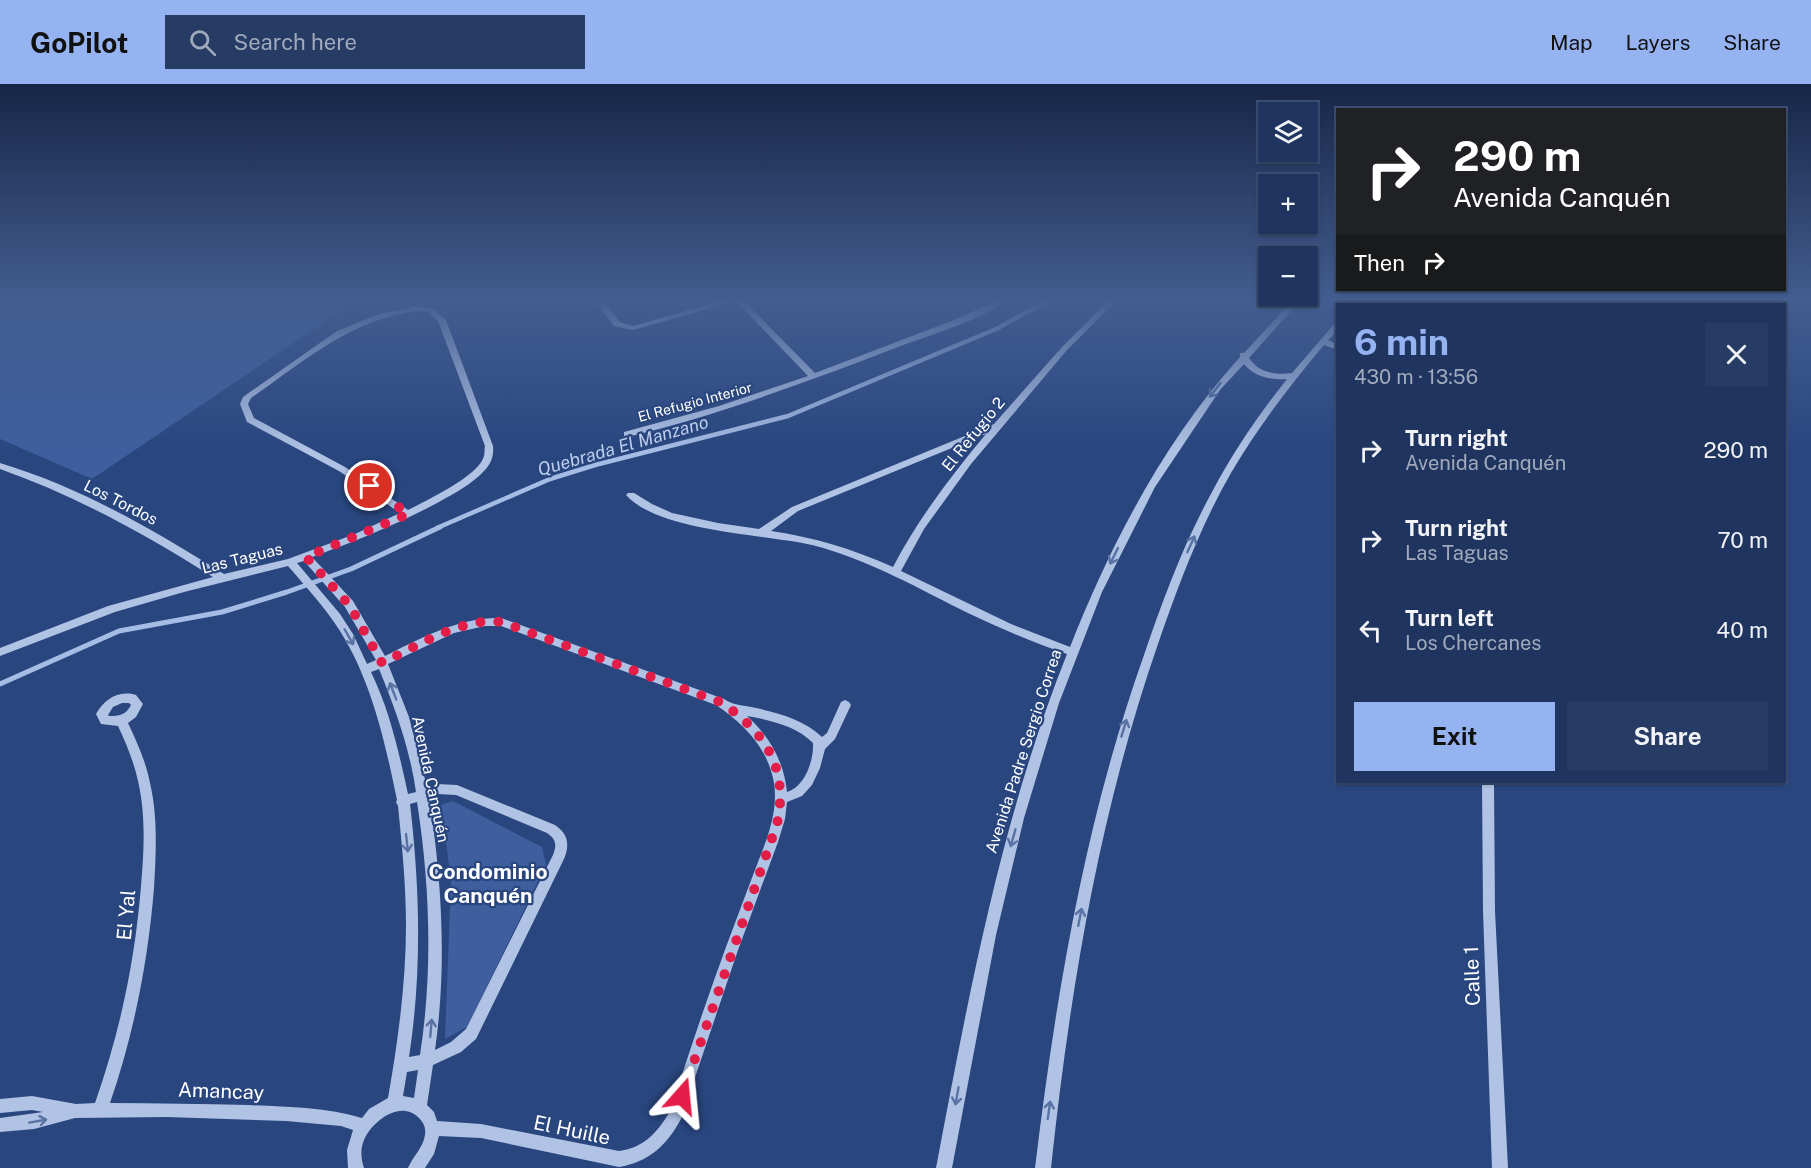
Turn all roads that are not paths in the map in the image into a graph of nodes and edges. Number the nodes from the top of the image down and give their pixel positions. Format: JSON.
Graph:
{"nodes":[{"id":1,"x":314,"y":351,"type":"edge"},
{"id":2,"x":453,"y":351,"type":"edge"},
{"id":3,"x":788,"y":351,"type":"edge"},
{"id":4,"x":882,"y":351,"type":"edge"},
{"id":5,"x":1064,"y":351,"type":"edge"},
{"id":6,"x":1247,"y":351,"type":"edge"},
{"id":7,"x":1315,"y":351,"type":"edge"},
{"id":8,"x":1243,"y":355,"type":"junction"},
{"id":9,"x":1294,"y":375,"type":"junction"},
{"id":10,"x":814,"y":377,"type":"junction"},
{"id":11,"x":998,"y":426,"type":"junction"},
{"id":12,"x":627,"y":434,"type":"dead end"},
{"id":13,"x":0,"y":466,"type":"edge"},
{"id":14,"x":631,"y":495,"type":"dead end"},
{"id":15,"x":408,"y":514,"type":"junction"},
{"id":16,"x":762,"y":532,"type":"junction"},
{"id":17,"x":306,"y":557,"type":"junction"},
{"id":18,"x":290,"y":562,"type":"junction"},
{"id":19,"x":895,"y":572,"type":"junction"},
{"id":20,"x":222,"y":578,"type":"junction"},
{"id":21,"x":2,"y":648,"type":"edge"},
{"id":22,"x":1073,"y":652,"type":"junction"},
{"id":23,"x":382,"y":663,"type":"junction"},
{"id":24,"x":366,"y":670,"type":"junction"},
{"id":25,"x":845,"y":705,"type":"dead end"},
{"id":26,"x":730,"y":709,"type":"junction"},
{"id":27,"x":121,"y":721,"type":"dead end"},
{"id":28,"x":820,"y":746,"type":"junction"},
{"id":29,"x":1488,"y":783,"type":"edge"},
{"id":30,"x":421,"y":794,"type":"junction"},
{"id":31,"x":781,"y":798,"type":"junction"},
{"id":32,"x":402,"y":802,"type":"junction"},
{"id":33,"x":428,"y":1061,"type":"junction"},
{"id":34,"x":402,"y":1066,"type":"junction"},
{"id":35,"x":395,"y":1103,"type":"junction"},
{"id":36,"x":0,"y":1106,"type":"edge"},
{"id":37,"x":420,"y":1106,"type":"junction"},
{"id":38,"x":76,"y":1111,"type":"junction"},
{"id":39,"x":100,"y":1111,"type":"junction"},
{"id":40,"x":0,"y":1125,"type":"edge"},
{"id":41,"x":364,"y":1126,"type":"junction"},
{"id":42,"x":432,"y":1128,"type":"junction"},
{"id":43,"x":356,"y":1168,"type":"edge"},
{"id":44,"x":416,"y":1168,"type":"edge"},
{"id":45,"x":944,"y":1168,"type":"edge"},
{"id":46,"x":1043,"y":1168,"type":"edge"},
{"id":47,"x":1500,"y":1168,"type":"edge"}],
"edges":[{"from":1,"to":15,"type":"street","name":"Las Taguas"},
{"from":2,"to":15,"type":"street","name":"Las Taguas"},
{"from":3,"to":10,"type":"street"},
{"from":4,"to":10,"type":"street","name":"El Refugio Interior"},
{"from":5,"to":11,"type":"street","name":"El Refugio 2"},
{"from":6,"to":8,"type":"street","name":"Avenida Padre Sergio Correa"},
{"from":7,"to":9,"type":"street"},
{"from":8,"to":9,"type":"street"},
{"from":8,"to":22,"type":"street","name":"Avenida Padre Sergio Correa","one_way":true},
{"from":46,"to":9,"type":"street","one_way":true},
{"from":10,"to":12,"type":"street","name":"El Refugio Interior"},
{"from":11,"to":16,"type":"street"},
{"from":11,"to":19,"type":"street","name":"El Refugio 2"},
{"from":13,"to":20,"type":"street","name":"Los Tordos"},
{"from":14,"to":16,"type":"street"},
{"from":15,"to":17,"type":"street","name":"Las Taguas"},
{"from":16,"to":19,"type":"street"},
{"from":17,"to":18,"type":"street","name":"Las Taguas"},
{"from":17,"to":23,"type":"street","name":"Avenida Canquén"},
{"from":18,"to":20,"type":"street","name":"Las Taguas"},
{"from":18,"to":24,"type":"street","name":"Avenida Canquén","one_way":true},
{"from":19,"to":22,"type":"street"},
{"from":20,"to":21,"type":"street","name":"Las Taguas"},
{"from":22,"to":45,"type":"street","name":"Avenida Padre Sergio Correa","one_way":true},
{"from":23,"to":24,"type":"street","name":"El Huille"},
{"from":23,"to":26,"type":"street","name":"El Huille"},
{"from":30,"to":23,"type":"street","name":"Avenida Canquén","one_way":true},
{"from":24,"to":32,"type":"street","name":"Avenida Canquén"},
{"from":25,"to":28,"type":"street"},
{"from":26,"to":28,"type":"street","name":"El Huille"},
{"from":26,"to":31,"type":"street","name":"El Huille"},
{"from":27,"to":39,"type":"street","name":"El Yal"},
{"from":28,"to":31,"type":"street"},
{"from":29,"to":47,"type":"street","name":"Calle 1"},
{"from":30,"to":32,"type":"street"},
{"from":33,"to":30,"type":"street","name":"Avenida Canquén","one_way":true},
{"from":30,"to":33,"type":"street"},
{"from":31,"to":42,"type":"street","name":"El Huille"},
{"from":32,"to":34,"type":"street","name":"Avenida Canquén","one_way":true},
{"from":33,"to":34,"type":"street"},
{"from":33,"to":37,"type":"street","name":"Avenida Canquén"},
{"from":34,"to":35,"type":"street","name":"Avenida Canquén"},
{"from":35,"to":37,"type":"street"},
{"from":35,"to":41,"type":"street"},
{"from":36,"to":38,"type":"street","name":"Amancay"},
{"from":37,"to":42,"type":"street"},
{"from":38,"to":39,"type":"street","name":"Amancay"},
{"from":40,"to":38,"type":"street","name":"Amancay","one_way":true},
{"from":39,"to":41,"type":"street","name":"Amancay"},
{"from":41,"to":43,"type":"street"},
{"from":42,"to":44,"type":"street"}]}
